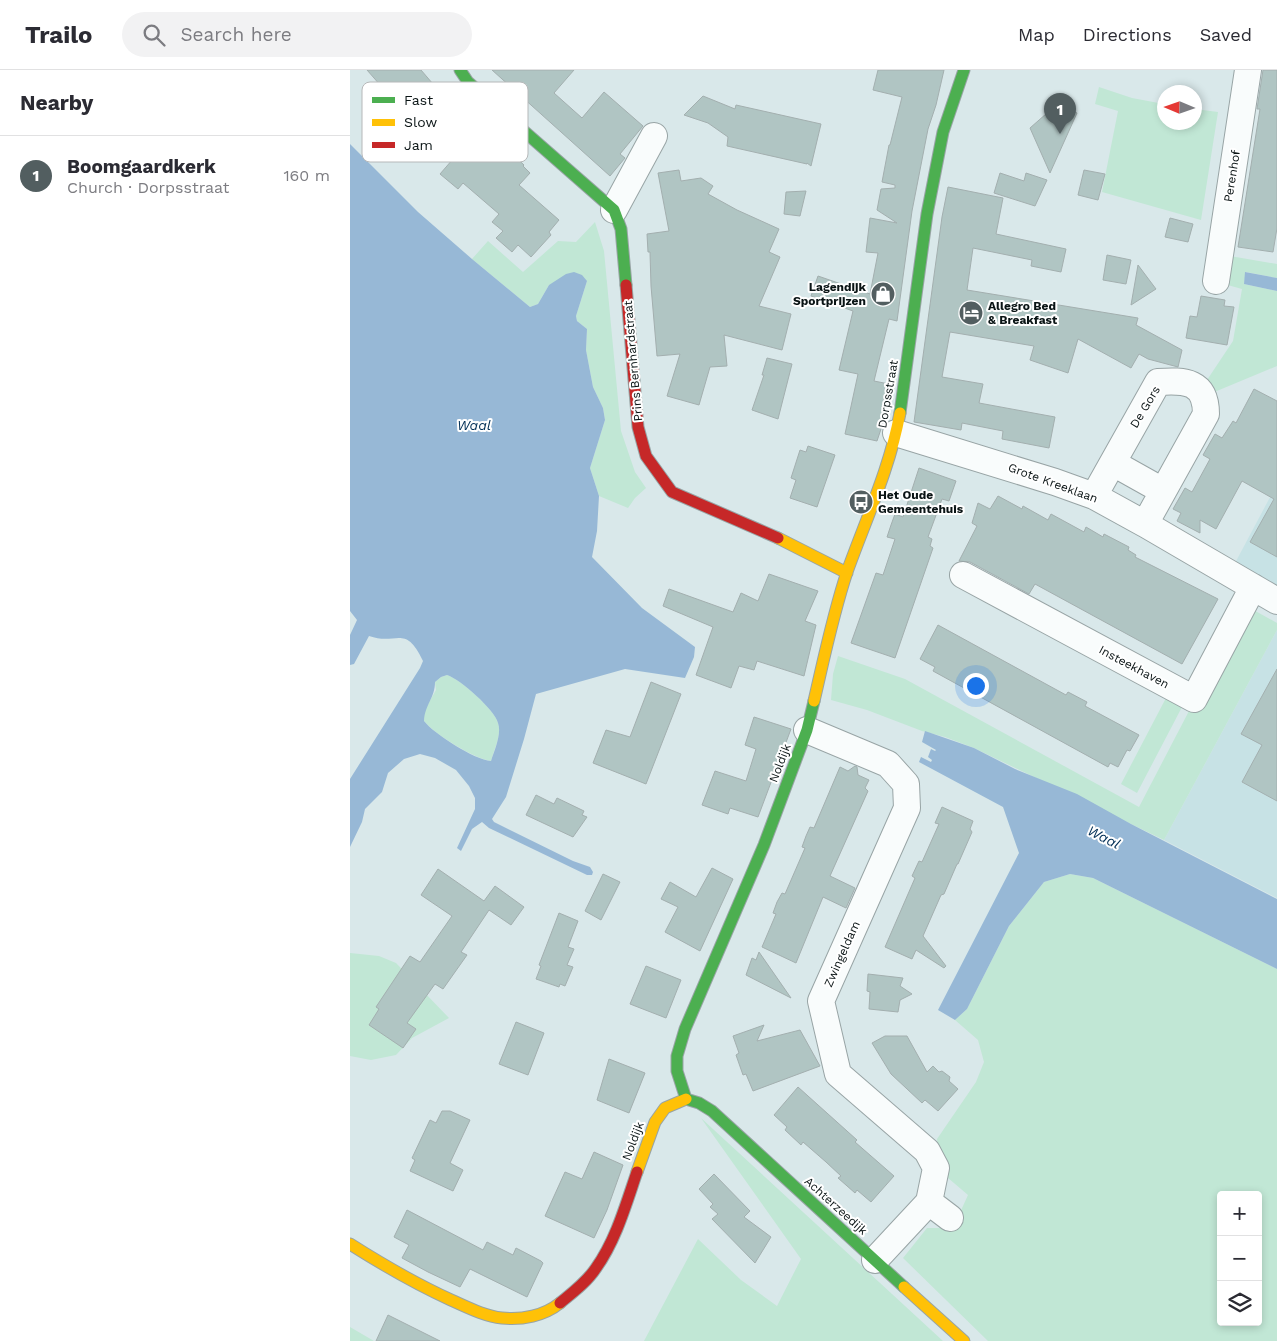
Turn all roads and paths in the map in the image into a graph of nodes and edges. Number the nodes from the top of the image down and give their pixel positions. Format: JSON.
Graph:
{"nodes":[{"id":1,"x":460,"y":70,"type":"edge"},
{"id":2,"x":964,"y":70,"type":"edge"},
{"id":3,"x":1248,"y":70,"type":"edge"},
{"id":4,"x":468,"y":82,"type":"edge"},
{"id":5,"x":528,"y":135,"type":"edge"},
{"id":6,"x":654,"y":136,"type":"dead end"},
{"id":7,"x":614,"y":210,"type":"junction"},
{"id":8,"x":1216,"y":281,"type":"dead end"},
{"id":9,"x":896,"y":433,"type":"junction"},
{"id":10,"x":1114,"y":463,"type":"junction"},
{"id":11,"x":1163,"y":491,"type":"junction"},
{"id":12,"x":1094,"y":496,"type":"junction"},
{"id":13,"x":1145,"y":524,"type":"junction"},
{"id":14,"x":847,"y":573,"type":"junction"},
{"id":15,"x":963,"y":575,"type":"dead end"},
{"id":16,"x":1253,"y":586,"type":"junction"},
{"id":17,"x":1277,"y":601,"type":"edge"},
{"id":18,"x":809,"y":723,"type":"junction"},
{"id":19,"x":686,"y":1099,"type":"junction"},
{"id":20,"x":929,"y":1202,"type":"junction"},
{"id":21,"x":950,"y":1218,"type":"dead end"},
{"id":22,"x":350,"y":1244,"type":"edge"},
{"id":23,"x":875,"y":1260,"type":"junction"},
{"id":24,"x":964,"y":1341,"type":"edge"}],
"edges":[{"from":1,"to":4,"type":"street"},
{"from":2,"to":9,"type":"street","name":"Dorpsstraat"},
{"from":3,"to":8,"type":"street","name":"Perenhof"},
{"from":5,"to":7,"type":"street"},
{"from":6,"to":7,"type":"street"},
{"from":7,"to":14,"type":"street","name":"Prins Bernhardstraat"},
{"from":9,"to":12,"type":"street","name":"Grote Kreeklaan"},
{"from":9,"to":14,"type":"street","name":"Dorpsstraat"},
{"from":10,"to":11,"type":"street"},
{"from":10,"to":11,"type":"street","name":"De Gors"},
{"from":10,"to":12,"type":"street","name":"De Gors"},
{"from":11,"to":13,"type":"street","name":"De Gors"},
{"from":12,"to":13,"type":"street","name":"Grote Kreeklaan"},
{"from":13,"to":16,"type":"street","name":"Grote Kreeklaan"},
{"from":14,"to":18,"type":"street","name":"Dorpsstraat"},
{"from":15,"to":16,"type":"street","name":"Insteekhaven"},
{"from":16,"to":17,"type":"street","name":"Grote Kreeklaan"},
{"from":18,"to":19,"type":"street","name":"Noldijk"},
{"from":18,"to":20,"type":"street","name":"Zwingeldam"},
{"from":19,"to":22,"type":"street","name":"Noldijk"},
{"from":19,"to":23,"type":"street","name":"Achterzeedijk"},
{"from":20,"to":21,"type":"street"},
{"from":20,"to":23,"type":"street"},
{"from":23,"to":24,"type":"street","name":"Achterzeedijk"}]}
